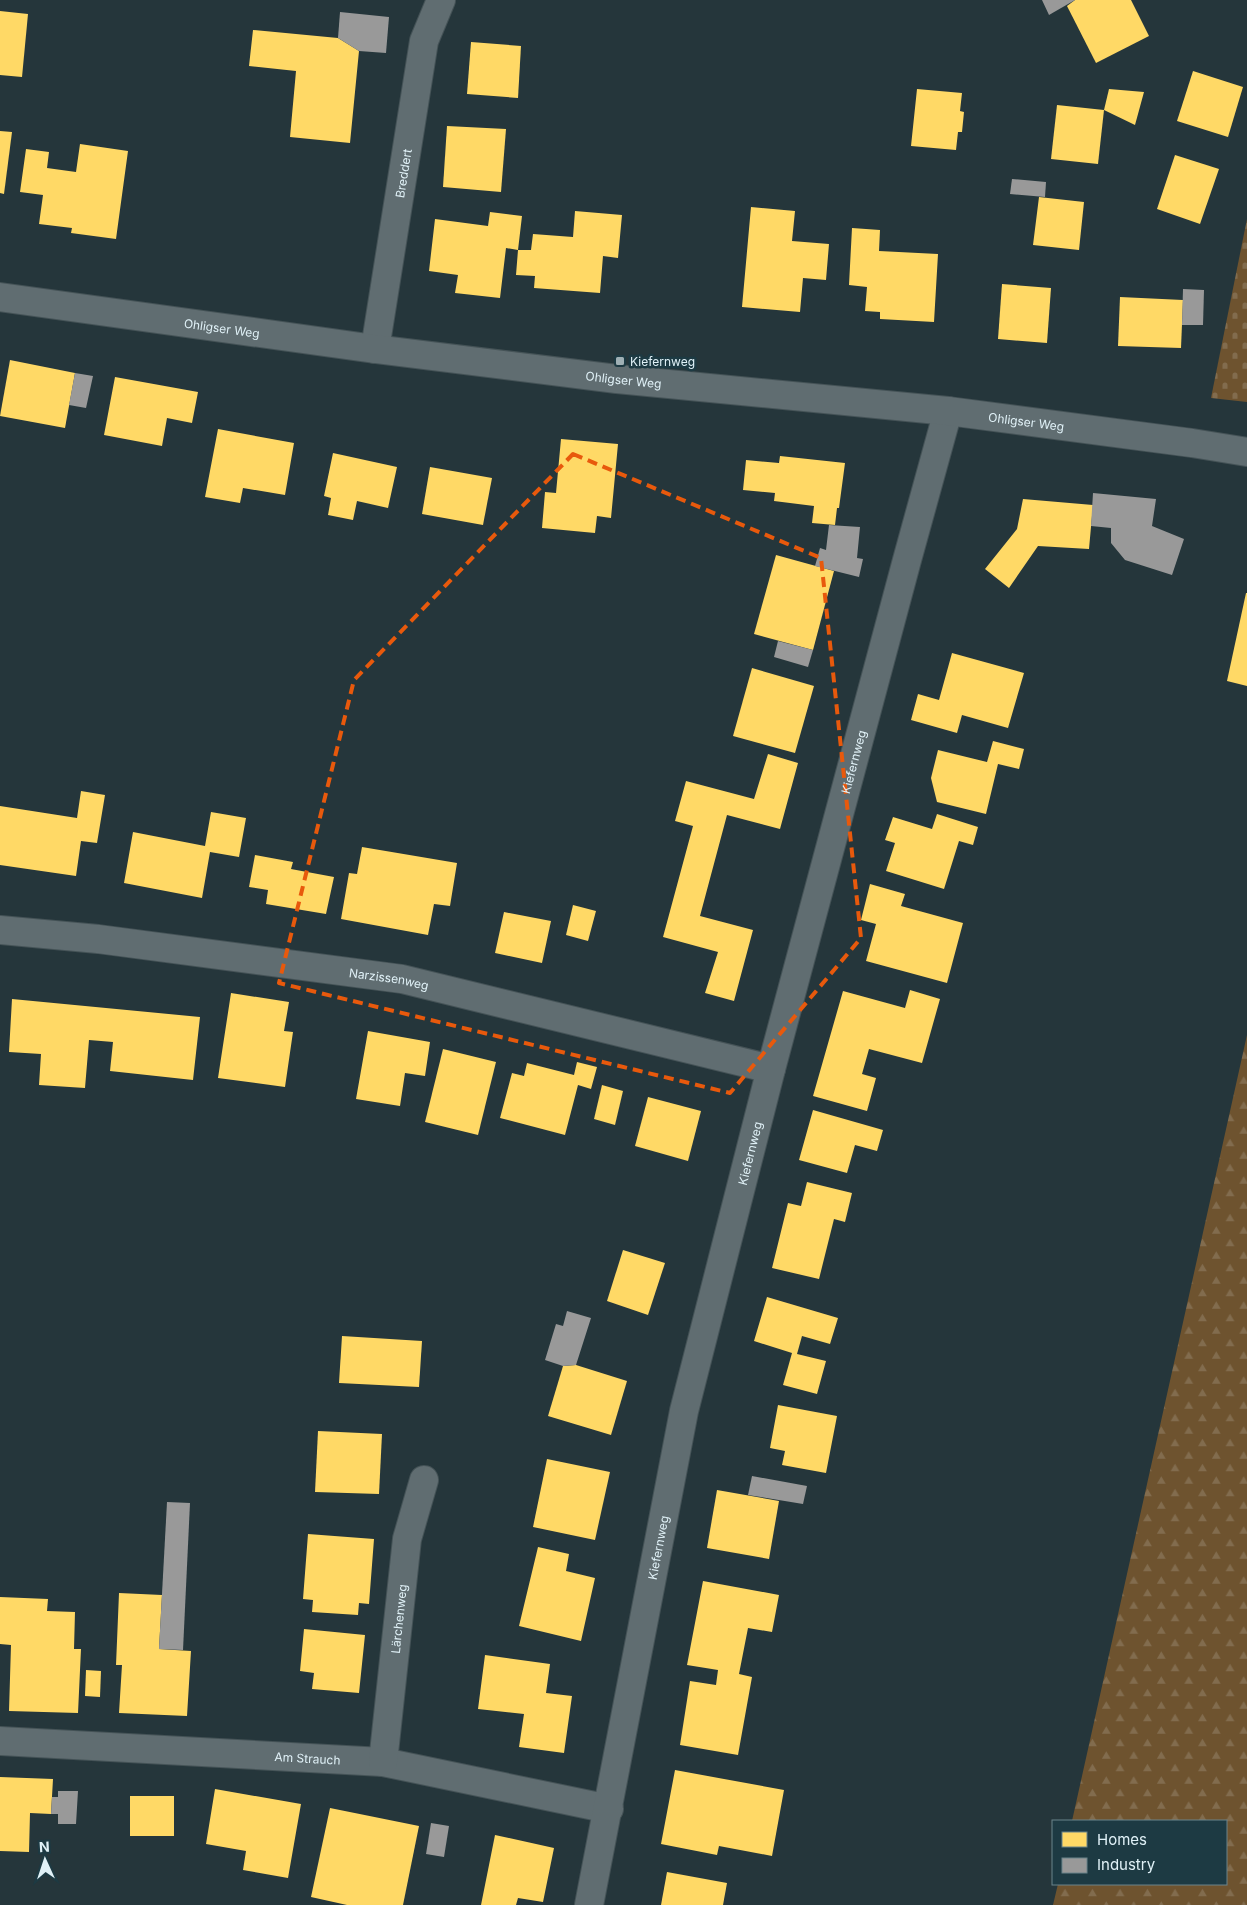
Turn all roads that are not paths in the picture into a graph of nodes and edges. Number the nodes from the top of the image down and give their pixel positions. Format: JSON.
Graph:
{"nodes":[{"id":1,"x":441,"y":0,"type":"edge"},
{"id":2,"x":0,"y":297,"type":"edge"},
{"id":3,"x":375,"y":349,"type":"junction"},
{"id":4,"x":948,"y":411,"type":"junction"},
{"id":5,"x":1247,"y":452,"type":"edge"},
{"id":6,"x":0,"y":930,"type":"edge"},
{"id":7,"x":771,"y":1069,"type":"junction"},
{"id":8,"x":424,"y":1480,"type":"dead end"},
{"id":9,"x":0,"y":1741,"type":"edge"},
{"id":10,"x":383,"y":1762,"type":"junction"},
{"id":11,"x":608,"y":1809,"type":"junction"},
{"id":12,"x":589,"y":1905,"type":"edge"}],
"edges":[{"from":1,"to":3,"type":"street","name":"Breddert"},
{"from":2,"to":3,"type":"street","name":"Ohligser Weg"},
{"from":3,"to":4,"type":"street","name":"Ohligser Weg"},
{"from":4,"to":5,"type":"street","name":"Ohligser Weg"},
{"from":4,"to":7,"type":"street","name":"Kiefernweg"},
{"from":6,"to":7,"type":"street","name":"Narzissenweg"},
{"from":7,"to":11,"type":"street","name":"Kiefernweg"},
{"from":8,"to":10,"type":"street","name":"Lärchenweg"},
{"from":9,"to":10,"type":"street","name":"Am Strauch"},
{"from":10,"to":11,"type":"street","name":"Am Strauch"},
{"from":11,"to":12,"type":"street","name":"Kiefernweg"}]}
